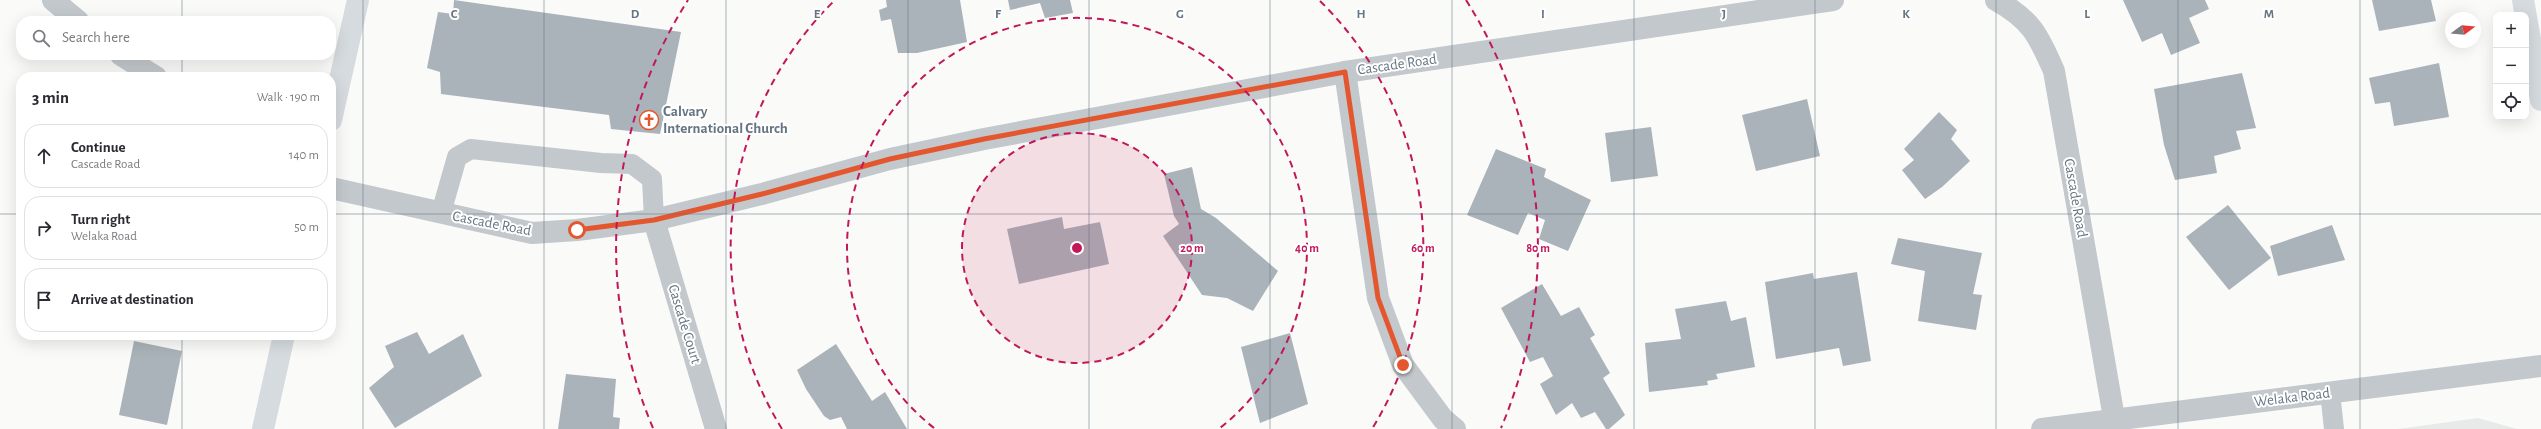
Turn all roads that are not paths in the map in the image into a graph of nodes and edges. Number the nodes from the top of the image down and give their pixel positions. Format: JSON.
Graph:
{"nodes":[{"id":1,"x":53,"y":0,"type":"edge"},
{"id":2,"x":358,"y":0,"type":"edge"},
{"id":3,"x":1833,"y":0,"type":"edge"},
{"id":4,"x":1996,"y":0,"type":"edge"},
{"id":5,"x":2523,"y":0,"type":"edge"},
{"id":6,"x":72,"y":16,"type":"edge"},
{"id":7,"x":129,"y":60,"type":"edge"},
{"id":8,"x":148,"y":72,"type":"edge"},
{"id":9,"x":1345,"y":72,"type":"junction"},
{"id":10,"x":2540,"y":93,"type":"edge"},
{"id":11,"x":336,"y":98,"type":"edge"},
{"id":12,"x":336,"y":189,"type":"edge"},
{"id":13,"x":441,"y":213,"type":"junction"},
{"id":14,"x":654,"y":220,"type":"junction"},
{"id":15,"x":283,"y":340,"type":"edge"},
{"id":16,"x":2541,"y":366,"type":"edge"},
{"id":17,"x":2330,"y":392,"type":"junction"},
{"id":18,"x":2114,"y":418,"type":"junction"},
{"id":19,"x":263,"y":429,"type":"edge"},
{"id":20,"x":716,"y":429,"type":"edge"},
{"id":21,"x":1455,"y":429,"type":"edge"},
{"id":22,"x":2042,"y":429,"type":"edge"},
{"id":23,"x":2334,"y":429,"type":"edge"}],
"edges":[{"from":1,"to":6,"type":"street"},
{"from":2,"to":11,"type":"main road"},
{"from":3,"to":9,"type":"street","name":"Cascade Road"},
{"from":4,"to":18,"type":"street","name":"Cascade Road"},
{"from":5,"to":10,"type":"main road"},
{"from":7,"to":8,"type":"street"},
{"from":9,"to":14,"type":"street","name":"Cascade Road"},
{"from":9,"to":21,"type":"street"},
{"from":12,"to":13,"type":"street","name":"Cascade Road"},
{"from":13,"to":14,"type":"street","name":"Cascade Road"},
{"from":13,"to":14,"type":"lane"},
{"from":14,"to":20,"type":"street","name":"Cascade Court"},
{"from":15,"to":19,"type":"main road"},
{"from":16,"to":17,"type":"street","name":"Welaka Road"},
{"from":17,"to":18,"type":"street","name":"Welaka Road"},
{"from":17,"to":23,"type":"lane"},
{"from":18,"to":22,"type":"street","name":"Welaka Road"}]}
